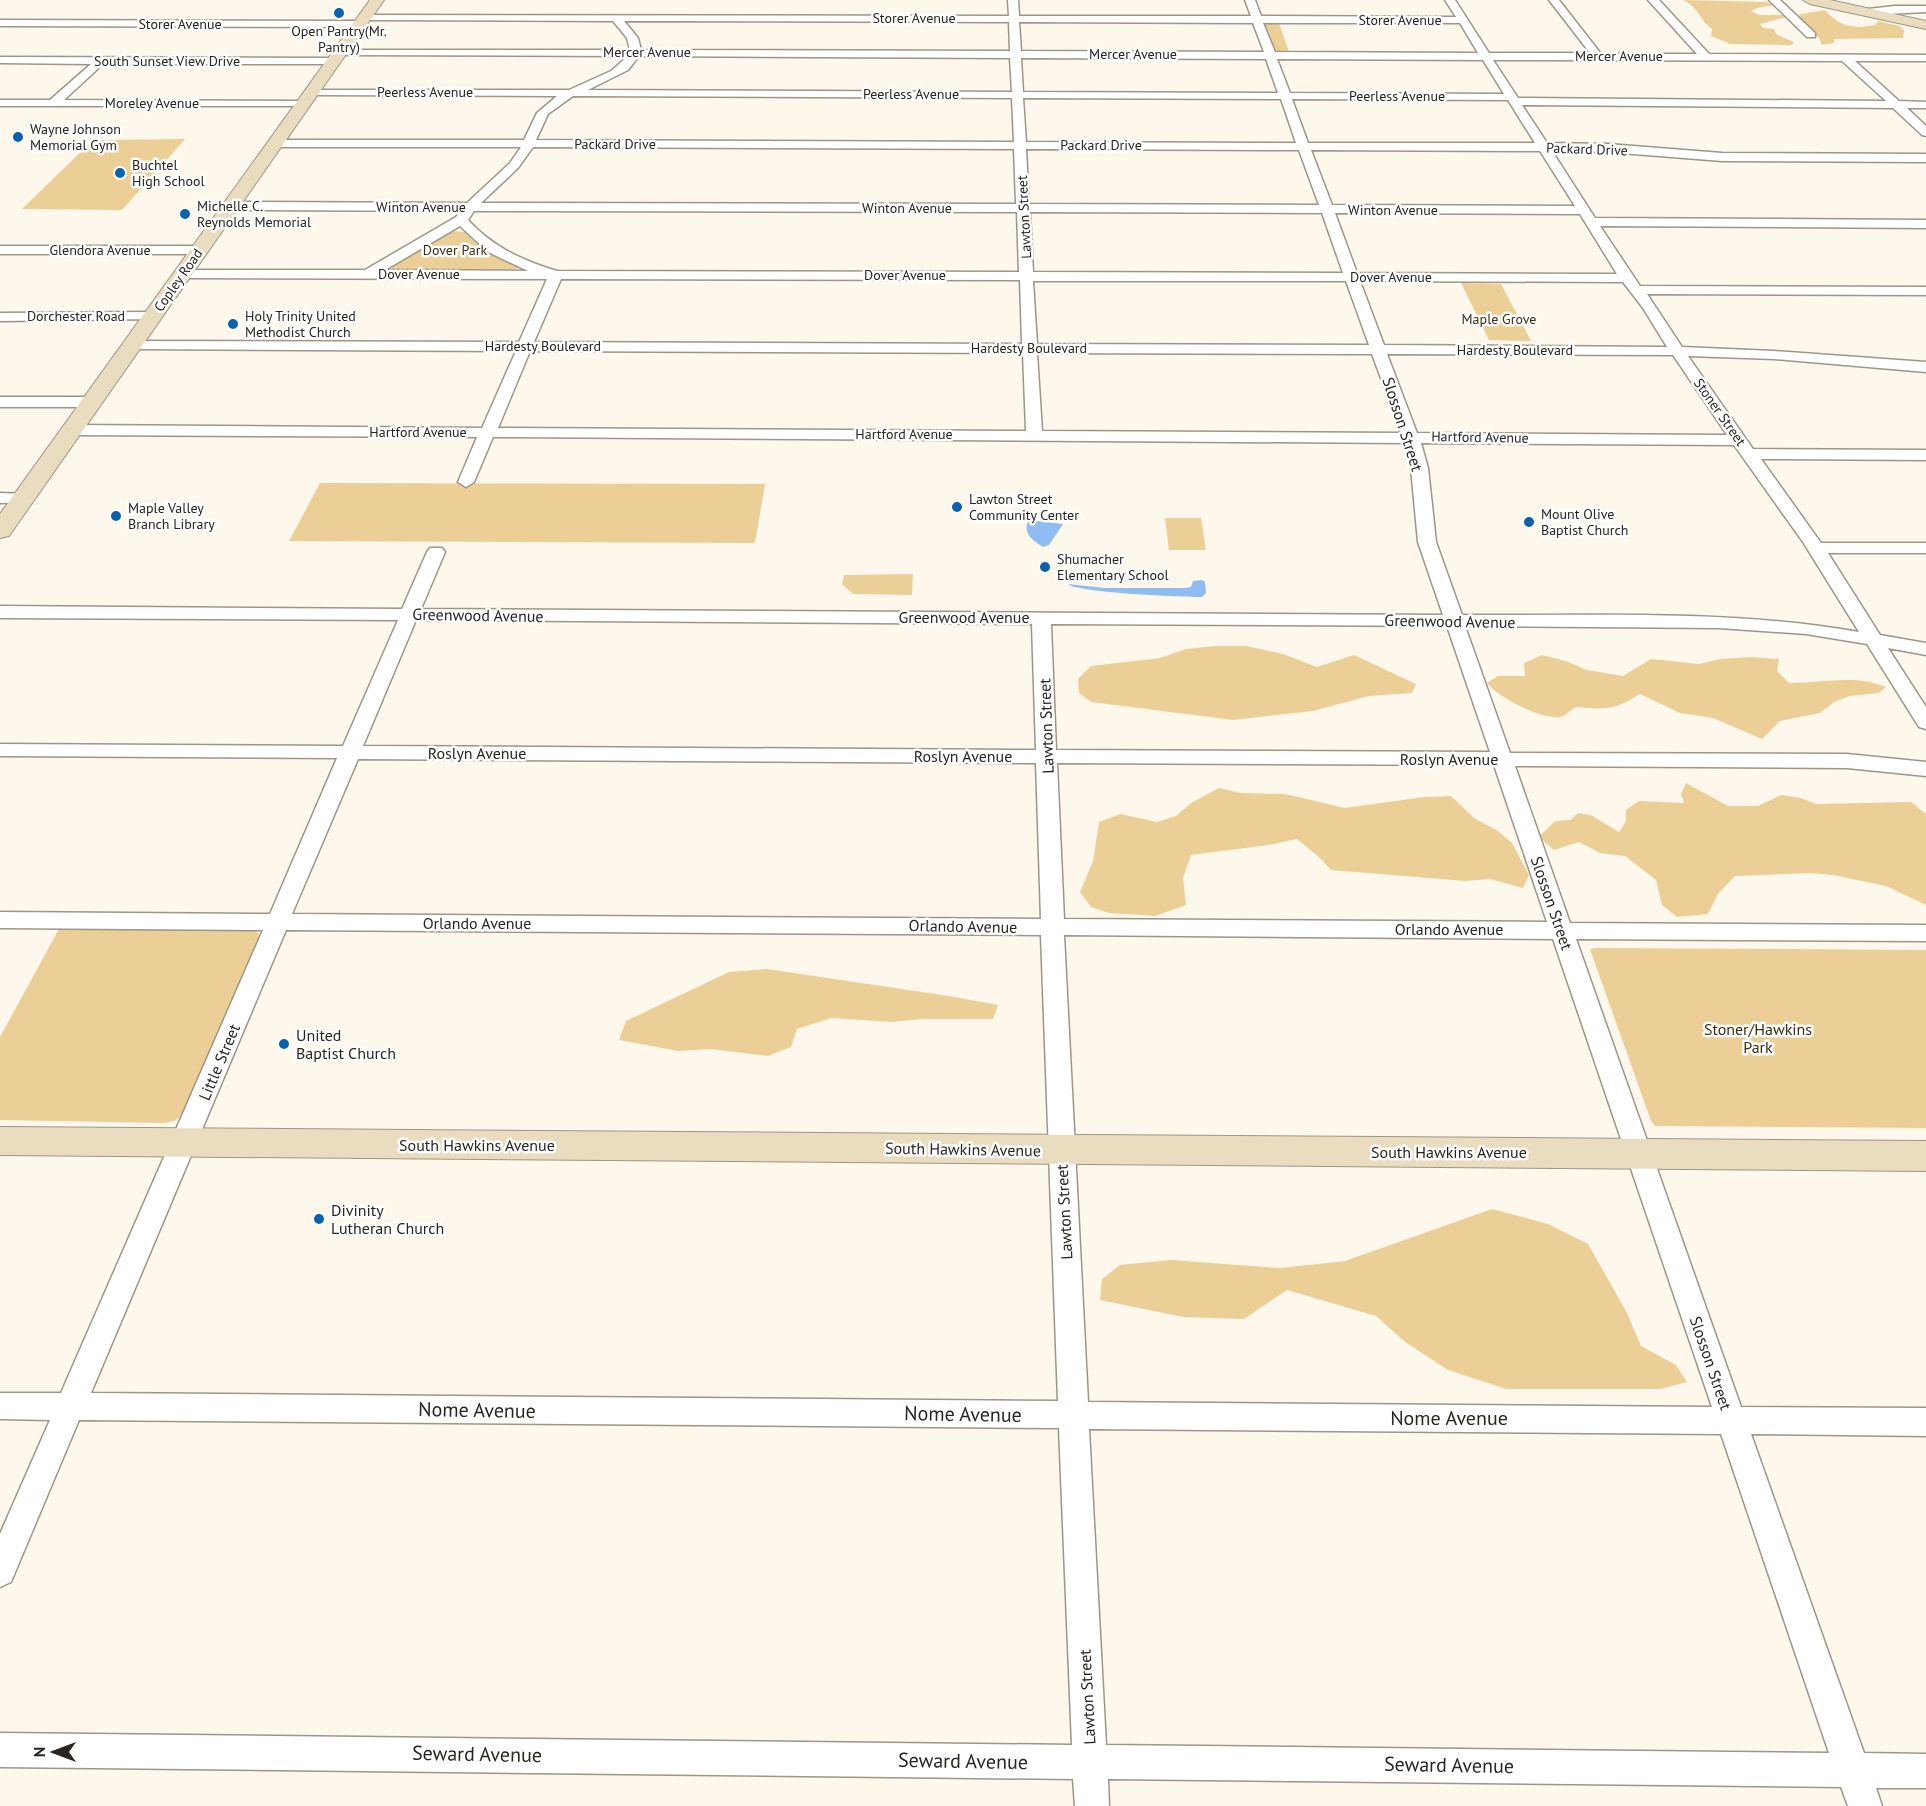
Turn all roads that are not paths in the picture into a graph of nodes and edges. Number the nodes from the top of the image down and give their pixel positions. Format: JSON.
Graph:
{"nodes":[{"id":1,"x":377,"y":0,"type":"edge"},
{"id":2,"x":1013,"y":0,"type":"edge"},
{"id":3,"x":1450,"y":0,"type":"edge"},
{"id":4,"x":1554,"y":0,"type":"edge"},
{"id":5,"x":1653,"y":0,"type":"edge"},
{"id":6,"x":1774,"y":0,"type":"edge"},
{"id":7,"x":1810,"y":0,"type":"edge"},
{"id":8,"x":1926,"y":9,"type":"edge"},
{"id":9,"x":1254,"y":10,"type":"edge"},
{"id":10,"x":1869,"y":12,"type":"junction"},
{"id":11,"x":616,"y":18,"type":"junction"},
{"id":12,"x":1015,"y":18,"type":"junction"},
{"id":13,"x":363,"y":20,"type":"junction"},
{"id":14,"x":1283,"y":20,"type":"junction"},
{"id":15,"x":1462,"y":20,"type":"junction"},
{"id":16,"x":0,"y":23,"type":"edge"},
{"id":17,"x":1926,"y":25,"type":"edge"},
{"id":18,"x":1811,"y":35,"type":"dead end"},
{"id":19,"x":1293,"y":44,"type":"junction"},
{"id":20,"x":636,"y":52,"type":"junction"},
{"id":21,"x":1016,"y":54,"type":"junction"},
{"id":22,"x":1270,"y":55,"type":"junction"},
{"id":23,"x":1485,"y":55,"type":"junction"},
{"id":24,"x":337,"y":56,"type":"junction"},
{"id":25,"x":1596,"y":56,"type":"junction"},
{"id":26,"x":1706,"y":57,"type":"junction"},
{"id":27,"x":1845,"y":58,"type":"junction"},
{"id":28,"x":1926,"y":58,"type":"edge"},
{"id":29,"x":0,"y":60,"type":"edge"},
{"id":30,"x":101,"y":60,"type":"junction"},
{"id":31,"x":571,"y":93,"type":"junction"},
{"id":32,"x":1018,"y":95,"type":"junction"},
{"id":33,"x":1286,"y":96,"type":"junction"},
{"id":34,"x":308,"y":97,"type":"junction"},
{"id":35,"x":1513,"y":99,"type":"junction"},
{"id":36,"x":0,"y":103,"type":"edge"},
{"id":37,"x":53,"y":103,"type":"junction"},
{"id":38,"x":1895,"y":103,"type":"junction"},
{"id":39,"x":1926,"y":105,"type":"edge"},
{"id":40,"x":1926,"y":132,"type":"edge"},
{"id":41,"x":276,"y":143,"type":"junction"},
{"id":42,"x":530,"y":144,"type":"junction"},
{"id":43,"x":1021,"y":145,"type":"junction"},
{"id":44,"x":1304,"y":146,"type":"junction"},
{"id":45,"x":1543,"y":147,"type":"junction"},
{"id":46,"x":1926,"y":158,"type":"edge"},
{"id":47,"x":231,"y":206,"type":"junction"},
{"id":48,"x":469,"y":207,"type":"junction"},
{"id":49,"x":1024,"y":208,"type":"junction"},
{"id":50,"x":1327,"y":210,"type":"junction"},
{"id":51,"x":1586,"y":216,"type":"junction"},
{"id":52,"x":461,"y":220,"type":"junction"},
{"id":53,"x":1926,"y":224,"type":"edge"},
{"id":54,"x":0,"y":250,"type":"edge"},
{"id":55,"x":199,"y":250,"type":"junction"},
{"id":56,"x":184,"y":274,"type":"junction"},
{"id":57,"x":368,"y":274,"type":"junction"},
{"id":58,"x":556,"y":274,"type":"junction"},
{"id":59,"x":1027,"y":276,"type":"junction"},
{"id":60,"x":1352,"y":277,"type":"junction"},
{"id":61,"x":1631,"y":284,"type":"junction"},
{"id":62,"x":1926,"y":291,"type":"edge"},
{"id":63,"x":0,"y":316,"type":"edge"},
{"id":64,"x":153,"y":316,"type":"junction"},
{"id":65,"x":132,"y":345,"type":"junction"},
{"id":66,"x":526,"y":346,"type":"junction"},
{"id":67,"x":1029,"y":348,"type":"junction"},
{"id":68,"x":1378,"y":350,"type":"junction"},
{"id":69,"x":1677,"y":351,"type":"junction"},
{"id":70,"x":1926,"y":367,"type":"edge"},
{"id":71,"x":0,"y":402,"type":"edge"},
{"id":72,"x":91,"y":402,"type":"junction"},
{"id":73,"x":71,"y":430,"type":"junction"},
{"id":74,"x":487,"y":433,"type":"junction"},
{"id":75,"x":1034,"y":435,"type":"junction"},
{"id":76,"x":1410,"y":436,"type":"junction"},
{"id":77,"x":1737,"y":440,"type":"junction"},
{"id":78,"x":1750,"y":454,"type":"junction"},
{"id":79,"x":1926,"y":455,"type":"edge"},
{"id":80,"x":466,"y":482,"type":"dead end"},
{"id":81,"x":0,"y":498,"type":"edge"},
{"id":82,"x":23,"y":498,"type":"junction"},
{"id":83,"x":0,"y":531,"type":"edge"},
{"id":84,"x":1815,"y":548,"type":"junction"},
{"id":85,"x":1926,"y":548,"type":"edge"},
{"id":86,"x":436,"y":552,"type":"dead end"},
{"id":87,"x":0,"y":612,"type":"edge"},
{"id":88,"x":410,"y":614,"type":"junction"},
{"id":89,"x":1041,"y":617,"type":"junction"},
{"id":90,"x":1455,"y":621,"type":"junction"},
{"id":91,"x":1872,"y":639,"type":"junction"},
{"id":92,"x":1926,"y":649,"type":"edge"},
{"id":93,"x":1926,"y":723,"type":"edge"},
{"id":94,"x":0,"y":750,"type":"edge"},
{"id":95,"x":352,"y":752,"type":"junction"},
{"id":96,"x":1047,"y":756,"type":"junction"},
{"id":97,"x":1502,"y":760,"type":"junction"},
{"id":98,"x":1926,"y":770,"type":"edge"},
{"id":99,"x":0,"y":920,"type":"edge"},
{"id":100,"x":279,"y":922,"type":"junction"},
{"id":101,"x":1054,"y":927,"type":"junction"},
{"id":102,"x":1562,"y":931,"type":"junction"},
{"id":103,"x":1926,"y":933,"type":"edge"},
{"id":104,"x":0,"y":1141,"type":"edge"},
{"id":105,"x":185,"y":1142,"type":"junction"},
{"id":106,"x":1061,"y":1150,"type":"junction"},
{"id":107,"x":1640,"y":1154,"type":"junction"},
{"id":108,"x":1926,"y":1156,"type":"edge"},
{"id":109,"x":0,"y":1406,"type":"edge"},
{"id":110,"x":70,"y":1407,"type":"junction"},
{"id":111,"x":1074,"y":1415,"type":"junction"},
{"id":112,"x":1731,"y":1420,"type":"junction"},
{"id":113,"x":1926,"y":1422,"type":"edge"},
{"id":114,"x":0,"y":1571,"type":"edge"},
{"id":115,"x":0,"y":1750,"type":"edge"},
{"id":116,"x":1090,"y":1763,"type":"junction"},
{"id":117,"x":1852,"y":1770,"type":"junction"},
{"id":118,"x":1926,"y":1771,"type":"edge"},
{"id":119,"x":1092,"y":1806,"type":"edge"},
{"id":120,"x":1864,"y":1806,"type":"edge"}],
"edges":[{"from":1,"to":13,"type":"main road","name":"Copley Road"},
{"from":2,"to":12,"type":"street","name":"Lawton Street"},
{"from":3,"to":15,"type":"street","name":"Stoner Street"},
{"from":4,"to":25,"type":"street"},
{"from":5,"to":26,"type":"street"},
{"from":6,"to":18,"type":"street"},
{"from":7,"to":10,"type":"main road"},
{"from":8,"to":10,"type":"street"},
{"from":9,"to":12,"type":"street","name":"Storer Avenue"},
{"from":9,"to":14,"type":"street","name":"Storer Avenue"},
{"from":9,"to":22,"type":"street","name":"Slosson Street"},
{"from":10,"to":17,"type":"main road"},
{"from":11,"to":12,"type":"street","name":"Storer Avenue"},
{"from":11,"to":13,"type":"street","name":"Storer Avenue"},
{"from":11,"to":20,"type":"street"},
{"from":12,"to":21,"type":"street","name":"Lawton Street"},
{"from":13,"to":16,"type":"street","name":"Storer Avenue"},
{"from":13,"to":24,"type":"main road","name":"Copley Road"},
{"from":14,"to":15,"type":"street","name":"Storer Avenue"},
{"from":14,"to":19,"type":"street"},
{"from":15,"to":23,"type":"street","name":"Stoner Street"},
{"from":19,"to":22,"type":"street","name":"Mercer Avenue"},
{"from":19,"to":23,"type":"street","name":"Mercer Avenue"},
{"from":20,"to":21,"type":"street","name":"Mercer Avenue"},
{"from":20,"to":24,"type":"street","name":"Mercer Avenue"},
{"from":20,"to":31,"type":"street"},
{"from":21,"to":22,"type":"street","name":"Mercer Avenue"},
{"from":21,"to":32,"type":"street","name":"Lawton Street"},
{"from":22,"to":33,"type":"street","name":"Slosson Street"},
{"from":23,"to":25,"type":"street","name":"Mercer Avenue"},
{"from":23,"to":35,"type":"street","name":"Stoner Street"},
{"from":24,"to":30,"type":"street","name":"South Sunset View Drive"},
{"from":24,"to":34,"type":"main road","name":"Copley Road"},
{"from":25,"to":26,"type":"street","name":"Mercer Avenue"},
{"from":26,"to":27,"type":"street","name":"Mercer Avenue"},
{"from":27,"to":28,"type":"street","name":"Mercer Avenue"},
{"from":27,"to":38,"type":"street"},
{"from":29,"to":30,"type":"street","name":"South Sunset View Drive"},
{"from":30,"to":37,"type":"street"},
{"from":31,"to":32,"type":"street","name":"Peerless Avenue"},
{"from":31,"to":34,"type":"street","name":"Peerless Avenue"},
{"from":31,"to":42,"type":"street"},
{"from":32,"to":33,"type":"street","name":"Peerless Avenue"},
{"from":32,"to":43,"type":"street","name":"Lawton Street"},
{"from":33,"to":35,"type":"street","name":"Peerless Avenue"},
{"from":33,"to":44,"type":"street","name":"Slosson Street"},
{"from":34,"to":37,"type":"street","name":"Moreley Avenue"},
{"from":34,"to":41,"type":"main road","name":"Copley Road"},
{"from":35,"to":38,"type":"street","name":"Peerless Avenue"},
{"from":35,"to":45,"type":"street","name":"Stoner Street"},
{"from":36,"to":37,"type":"street","name":"Moreley Avenue"},
{"from":38,"to":39,"type":"street","name":"Peerless Avenue"},
{"from":38,"to":40,"type":"street"},
{"from":41,"to":42,"type":"street","name":"Packard Drive"},
{"from":41,"to":47,"type":"main road","name":"Copley Road"},
{"from":42,"to":43,"type":"street","name":"Packard Drive"},
{"from":42,"to":48,"type":"street"},
{"from":43,"to":44,"type":"street","name":"Packard Drive"},
{"from":43,"to":49,"type":"street","name":"Lawton Street"},
{"from":44,"to":45,"type":"street","name":"Packard Drive"},
{"from":44,"to":50,"type":"street","name":"Slosson Street"},
{"from":45,"to":46,"type":"street","name":"Packard Drive"},
{"from":45,"to":51,"type":"street","name":"Stoner Street"},
{"from":47,"to":48,"type":"street","name":"Winton Avenue"},
{"from":47,"to":55,"type":"main road","name":"Copley Road"},
{"from":48,"to":49,"type":"street","name":"Winton Avenue"},
{"from":48,"to":52,"type":"street"},
{"from":49,"to":50,"type":"street","name":"Winton Avenue"},
{"from":49,"to":59,"type":"street","name":"Lawton Street"},
{"from":50,"to":51,"type":"street","name":"Winton Avenue"},
{"from":50,"to":60,"type":"street","name":"Slosson Street"},
{"from":51,"to":53,"type":"street","name":"Winton Avenue"},
{"from":51,"to":61,"type":"street","name":"Stoner Street"},
{"from":52,"to":57,"type":"street"},
{"from":52,"to":58,"type":"street"},
{"from":54,"to":55,"type":"street","name":"Glendora Avenue"},
{"from":55,"to":56,"type":"main road","name":"Copley Road"},
{"from":56,"to":57,"type":"street","name":"Dover Avenue"},
{"from":56,"to":64,"type":"main road","name":"Copley Road"},
{"from":57,"to":58,"type":"street","name":"Dover Avenue"},
{"from":58,"to":59,"type":"street","name":"Dover Avenue"},
{"from":58,"to":66,"type":"street"},
{"from":59,"to":60,"type":"street","name":"Dover Avenue"},
{"from":59,"to":67,"type":"street","name":"Lawton Street"},
{"from":60,"to":61,"type":"street","name":"Dover Avenue"},
{"from":60,"to":68,"type":"street","name":"Slosson Street"},
{"from":61,"to":62,"type":"street","name":"Dover Avenue"},
{"from":61,"to":69,"type":"street","name":"Stoner Street"},
{"from":63,"to":64,"type":"street","name":"Dorchester Road"},
{"from":64,"to":65,"type":"main road","name":"Copley Road"},
{"from":65,"to":66,"type":"street","name":"Hardesty Boulevard"},
{"from":65,"to":72,"type":"main road","name":"Copley Road"},
{"from":66,"to":67,"type":"street","name":"Hardesty Boulevard"},
{"from":66,"to":74,"type":"street"},
{"from":67,"to":68,"type":"street","name":"Hardesty Boulevard"},
{"from":67,"to":75,"type":"street","name":"Lawton Street"},
{"from":68,"to":69,"type":"street","name":"Hardesty Boulevard"},
{"from":68,"to":76,"type":"street","name":"Slosson Street"},
{"from":69,"to":70,"type":"street","name":"Hardesty Boulevard"},
{"from":69,"to":77,"type":"street","name":"Stoner Street"},
{"from":71,"to":72,"type":"street"},
{"from":72,"to":73,"type":"main road","name":"Copley Road"},
{"from":73,"to":74,"type":"street","name":"Hartford Avenue"},
{"from":73,"to":82,"type":"main road","name":"Copley Road"},
{"from":74,"to":75,"type":"street","name":"Hartford Avenue"},
{"from":74,"to":80,"type":"street"},
{"from":75,"to":76,"type":"street","name":"Hartford Avenue"},
{"from":76,"to":77,"type":"street","name":"Hartford Avenue"},
{"from":76,"to":90,"type":"street","name":"Slosson Street"},
{"from":77,"to":78,"type":"street","name":"Stoner Street"},
{"from":78,"to":79,"type":"street"},
{"from":78,"to":84,"type":"street","name":"Stoner Street"},
{"from":81,"to":82,"type":"street"},
{"from":82,"to":83,"type":"main road","name":"Copley Road"},
{"from":84,"to":85,"type":"street"},
{"from":84,"to":91,"type":"street","name":"Stoner Street"},
{"from":86,"to":88,"type":"street","name":"Little Street"},
{"from":87,"to":88,"type":"street","name":"Greenwood Avenue"},
{"from":88,"to":89,"type":"street","name":"Greenwood Avenue"},
{"from":88,"to":95,"type":"street","name":"Little Street"},
{"from":89,"to":90,"type":"street","name":"Greenwood Avenue"},
{"from":89,"to":96,"type":"street","name":"Lawton Street"},
{"from":90,"to":91,"type":"street","name":"Greenwood Avenue"},
{"from":90,"to":97,"type":"street","name":"Slosson Street"},
{"from":91,"to":92,"type":"street","name":"Greenwood Avenue"},
{"from":91,"to":93,"type":"street","name":"Stoner Street"},
{"from":94,"to":95,"type":"street","name":"Roslyn Avenue"},
{"from":95,"to":96,"type":"street","name":"Roslyn Avenue"},
{"from":95,"to":100,"type":"street","name":"Little Street"},
{"from":96,"to":97,"type":"street","name":"Roslyn Avenue"},
{"from":96,"to":101,"type":"street","name":"Lawton Street"},
{"from":97,"to":98,"type":"street","name":"Roslyn Avenue"},
{"from":97,"to":102,"type":"street","name":"Slosson Street"},
{"from":99,"to":100,"type":"street","name":"Orlando Avenue"},
{"from":100,"to":101,"type":"street","name":"Orlando Avenue"},
{"from":100,"to":105,"type":"street","name":"Little Street"},
{"from":101,"to":102,"type":"street","name":"Orlando Avenue"},
{"from":101,"to":106,"type":"street","name":"Lawton Street"},
{"from":102,"to":103,"type":"street","name":"Orlando Avenue"},
{"from":102,"to":107,"type":"street","name":"Slosson Street"},
{"from":104,"to":105,"type":"main road","name":"South Hawkins Avenue"},
{"from":105,"to":106,"type":"main road","name":"South Hawkins Avenue"},
{"from":105,"to":110,"type":"street","name":"Little Street"},
{"from":106,"to":107,"type":"main road","name":"South Hawkins Avenue"},
{"from":106,"to":111,"type":"street","name":"Lawton Street"},
{"from":107,"to":108,"type":"main road","name":"South Hawkins Avenue"},
{"from":107,"to":112,"type":"street","name":"Slosson Street"},
{"from":109,"to":110,"type":"street","name":"Nome Avenue"},
{"from":110,"to":111,"type":"street","name":"Nome Avenue"},
{"from":110,"to":114,"type":"street","name":"Little Street"},
{"from":111,"to":112,"type":"street","name":"Nome Avenue"},
{"from":111,"to":116,"type":"street","name":"Lawton Street"},
{"from":112,"to":113,"type":"street","name":"Nome Avenue"},
{"from":112,"to":117,"type":"street","name":"Slosson Street"},
{"from":115,"to":116,"type":"street","name":"Seward Avenue"},
{"from":116,"to":117,"type":"street","name":"Seward Avenue"},
{"from":116,"to":119,"type":"street","name":"Lawton Street"},
{"from":117,"to":118,"type":"street","name":"Seward Avenue"},
{"from":117,"to":120,"type":"street","name":"Slosson Street"}]}
